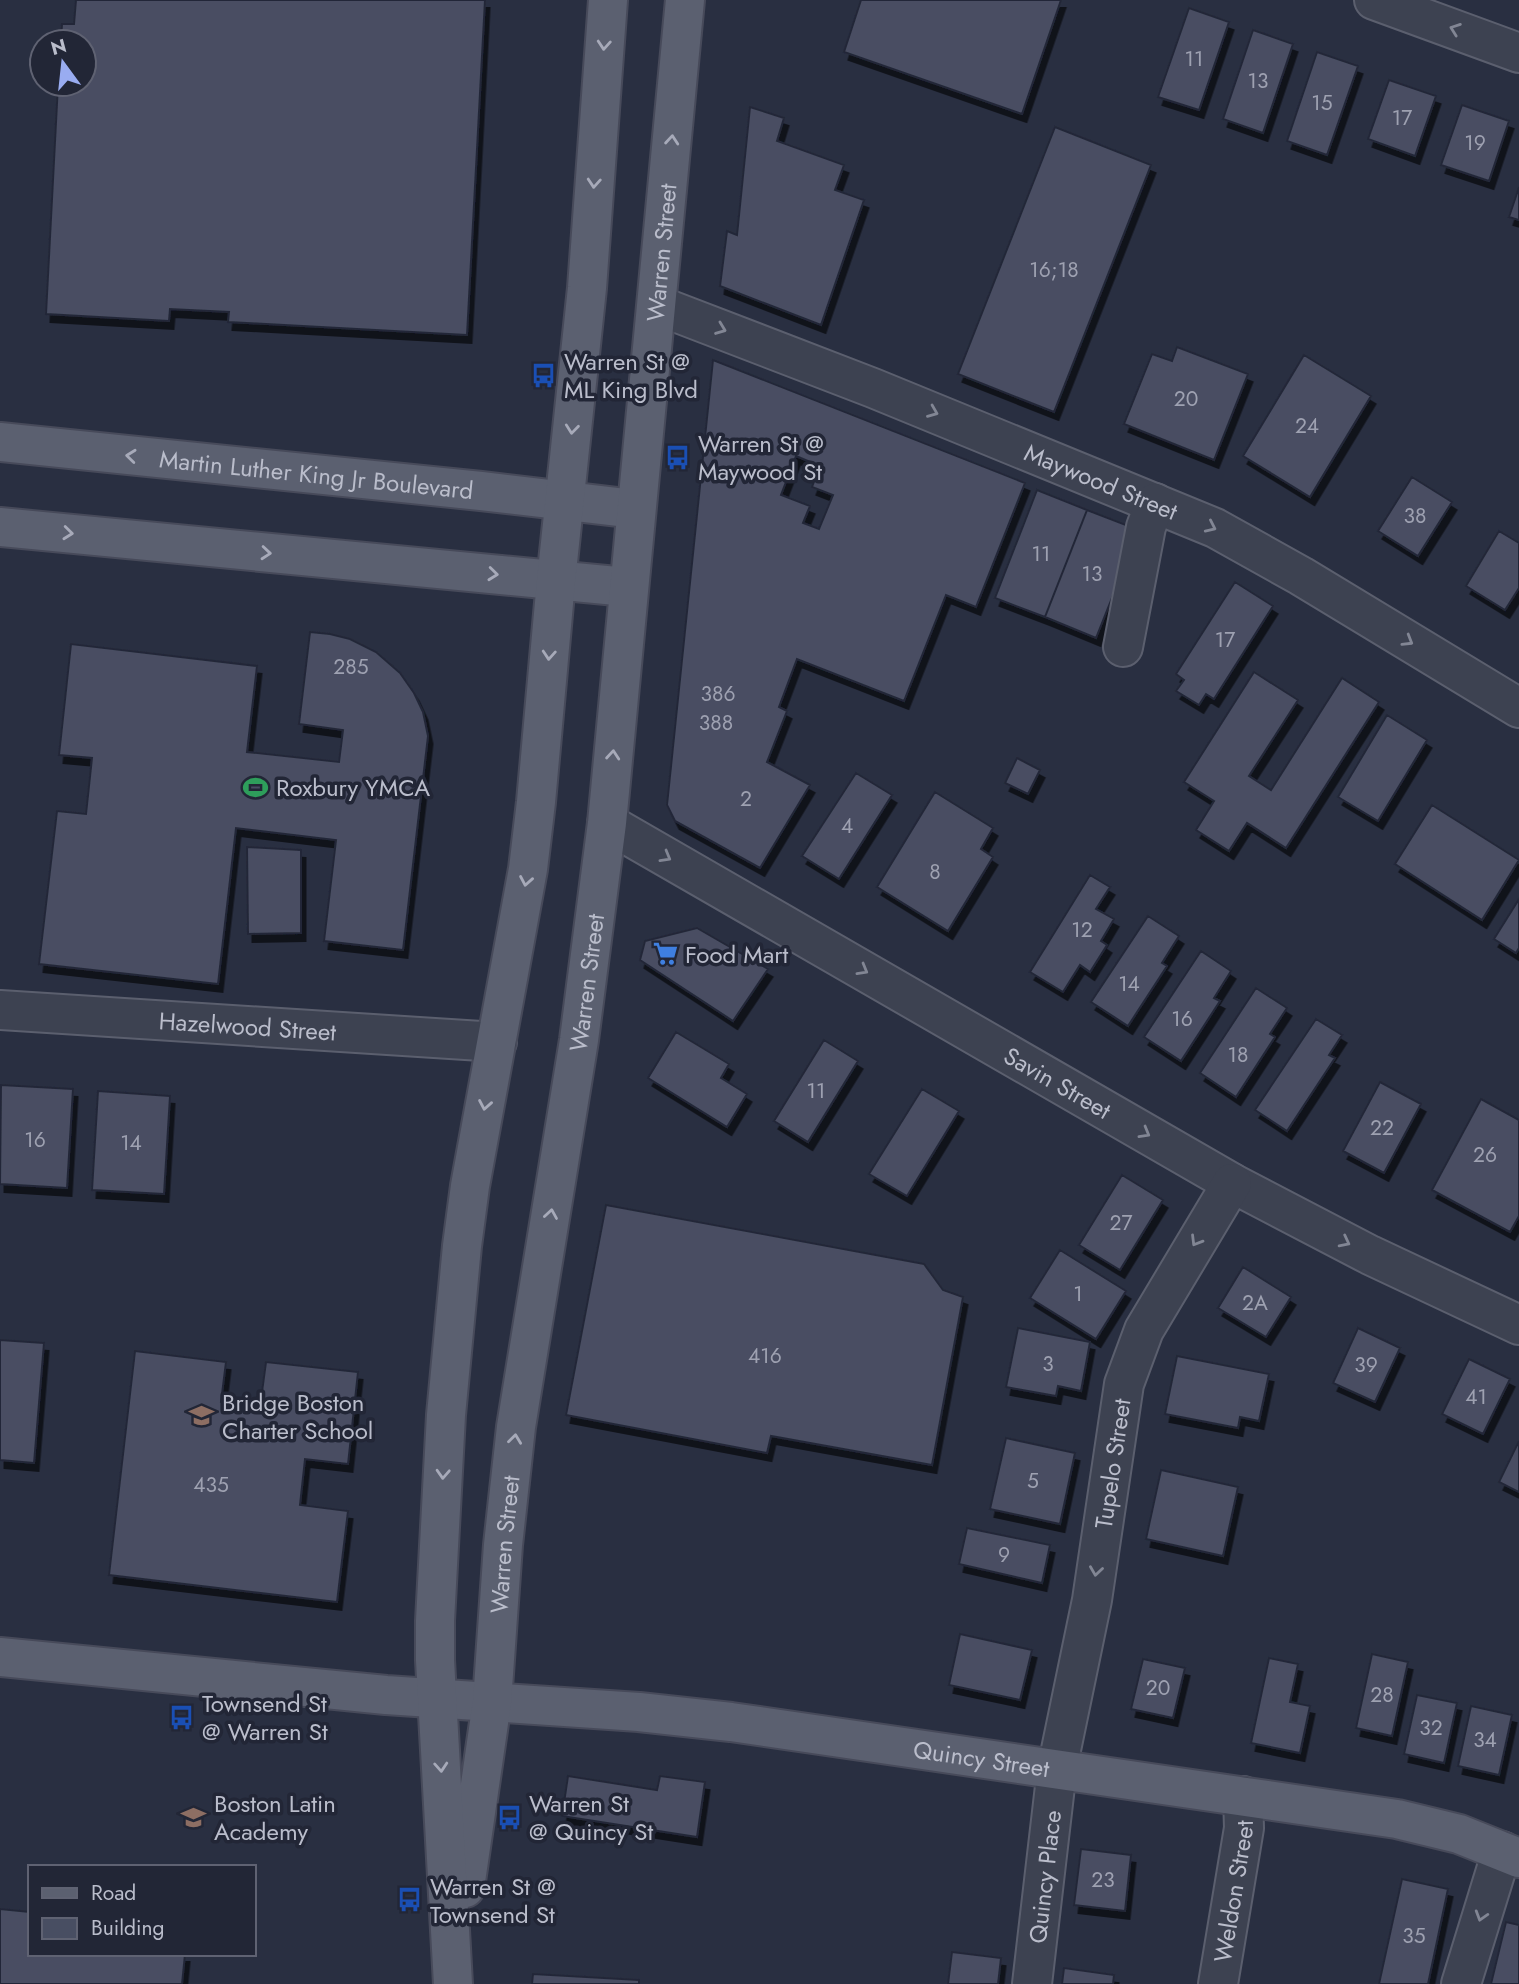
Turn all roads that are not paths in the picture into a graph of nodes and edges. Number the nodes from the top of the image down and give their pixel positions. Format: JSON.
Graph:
{"nodes":[{"id":1,"x":608,"y":0,"type":"edge"},
{"id":2,"x":685,"y":0,"type":"edge"},
{"id":3,"x":1374,"y":0,"type":"edge"},
{"id":4,"x":1519,"y":52,"type":"edge"},
{"id":5,"x":657,"y":305,"type":"junction"},
{"id":6,"x":0,"y":442,"type":"edge"},
{"id":7,"x":564,"y":500,"type":"junction"},
{"id":8,"x":1155,"y":503,"type":"junction"},
{"id":9,"x":635,"y":509,"type":"junction"},
{"id":10,"x":0,"y":527,"type":"edge"},
{"id":11,"x":556,"y":581,"type":"junction"},
{"id":12,"x":627,"y":587,"type":"junction"},
{"id":13,"x":1122,"y":647,"type":"dead end"},
{"id":14,"x":1519,"y":708,"type":"edge"},
{"id":15,"x":607,"y":823,"type":"junction"},
{"id":16,"x":0,"y":1010,"type":"edge"},
{"id":17,"x":497,"y":1042,"type":"junction"},
{"id":18,"x":1232,"y":1183,"type":"junction"},
{"id":19,"x":1519,"y":1325,"type":"edge"},
{"id":20,"x":0,"y":1657,"type":"edge"},
{"id":21,"x":436,"y":1699,"type":"junction"},
{"id":22,"x":492,"y":1702,"type":"junction"},
{"id":23,"x":1057,"y":1769,"type":"junction"},
{"id":24,"x":1243,"y":1796,"type":"junction"},
{"id":25,"x":1510,"y":1854,"type":"edge"},
{"id":26,"x":453,"y":1973,"type":"edge"},
{"id":27,"x":1032,"y":1984,"type":"edge"},
{"id":28,"x":1218,"y":1984,"type":"edge"},
{"id":29,"x":1461,"y":1984,"type":"edge"}],
"edges":[{"from":1,"to":7,"type":"main road","name":"Warren Street","one_way":true},
{"from":5,"to":2,"type":"main road","name":"Warren Street","one_way":true},
{"from":4,"to":3,"type":"street","one_way":true},
{"from":5,"to":8,"type":"street","name":"Maywood Street","one_way":true},
{"from":5,"to":9,"type":"main road","name":"Warren Street"},
{"from":7,"to":6,"type":"main road","name":"Martin Luther King Jr Boulevard","one_way":true},
{"from":7,"to":9,"type":"main road","name":"Martin Luther King Jr Boulevard"},
{"from":7,"to":11,"type":"main road","name":"Warren Street"},
{"from":8,"to":13,"type":"street"},
{"from":8,"to":14,"type":"street","name":"Maywood Street","one_way":true},
{"from":9,"to":12,"type":"main road","name":"Warren Street"},
{"from":10,"to":11,"type":"main road","one_way":true},
{"from":11,"to":12,"type":"main road"},
{"from":11,"to":17,"type":"main road","name":"Warren Street","one_way":true},
{"from":15,"to":12,"type":"main road","name":"Warren Street","one_way":true},
{"from":15,"to":18,"type":"street","name":"Savin Street","one_way":true},
{"from":22,"to":15,"type":"main road","name":"Warren Street","one_way":true},
{"from":16,"to":17,"type":"street","name":"Hazelwood Street"},
{"from":17,"to":21,"type":"main road","name":"Warren Street","one_way":true},
{"from":18,"to":19,"type":"street","name":"Savin Street","one_way":true},
{"from":18,"to":23,"type":"street","name":"Tupelo Street","one_way":true},
{"from":20,"to":21,"type":"main road","name":"Quincy Street"},
{"from":21,"to":22,"type":"main road","name":"Quincy Street"},
{"from":21,"to":26,"type":"main road","name":"Warren Street","one_way":true},
{"from":22,"to":23,"type":"main road","name":"Quincy Street"},
{"from":22,"to":26,"type":"main road","name":"Warren Street"},
{"from":23,"to":24,"type":"main road","name":"Quincy Street"},
{"from":23,"to":27,"type":"street","name":"Quincy Place"},
{"from":24,"to":25,"type":"main road","name":"Quincy Street"},
{"from":24,"to":28,"type":"street","name":"Weldon Street"},
{"from":25,"to":29,"type":"street","one_way":true}]}
